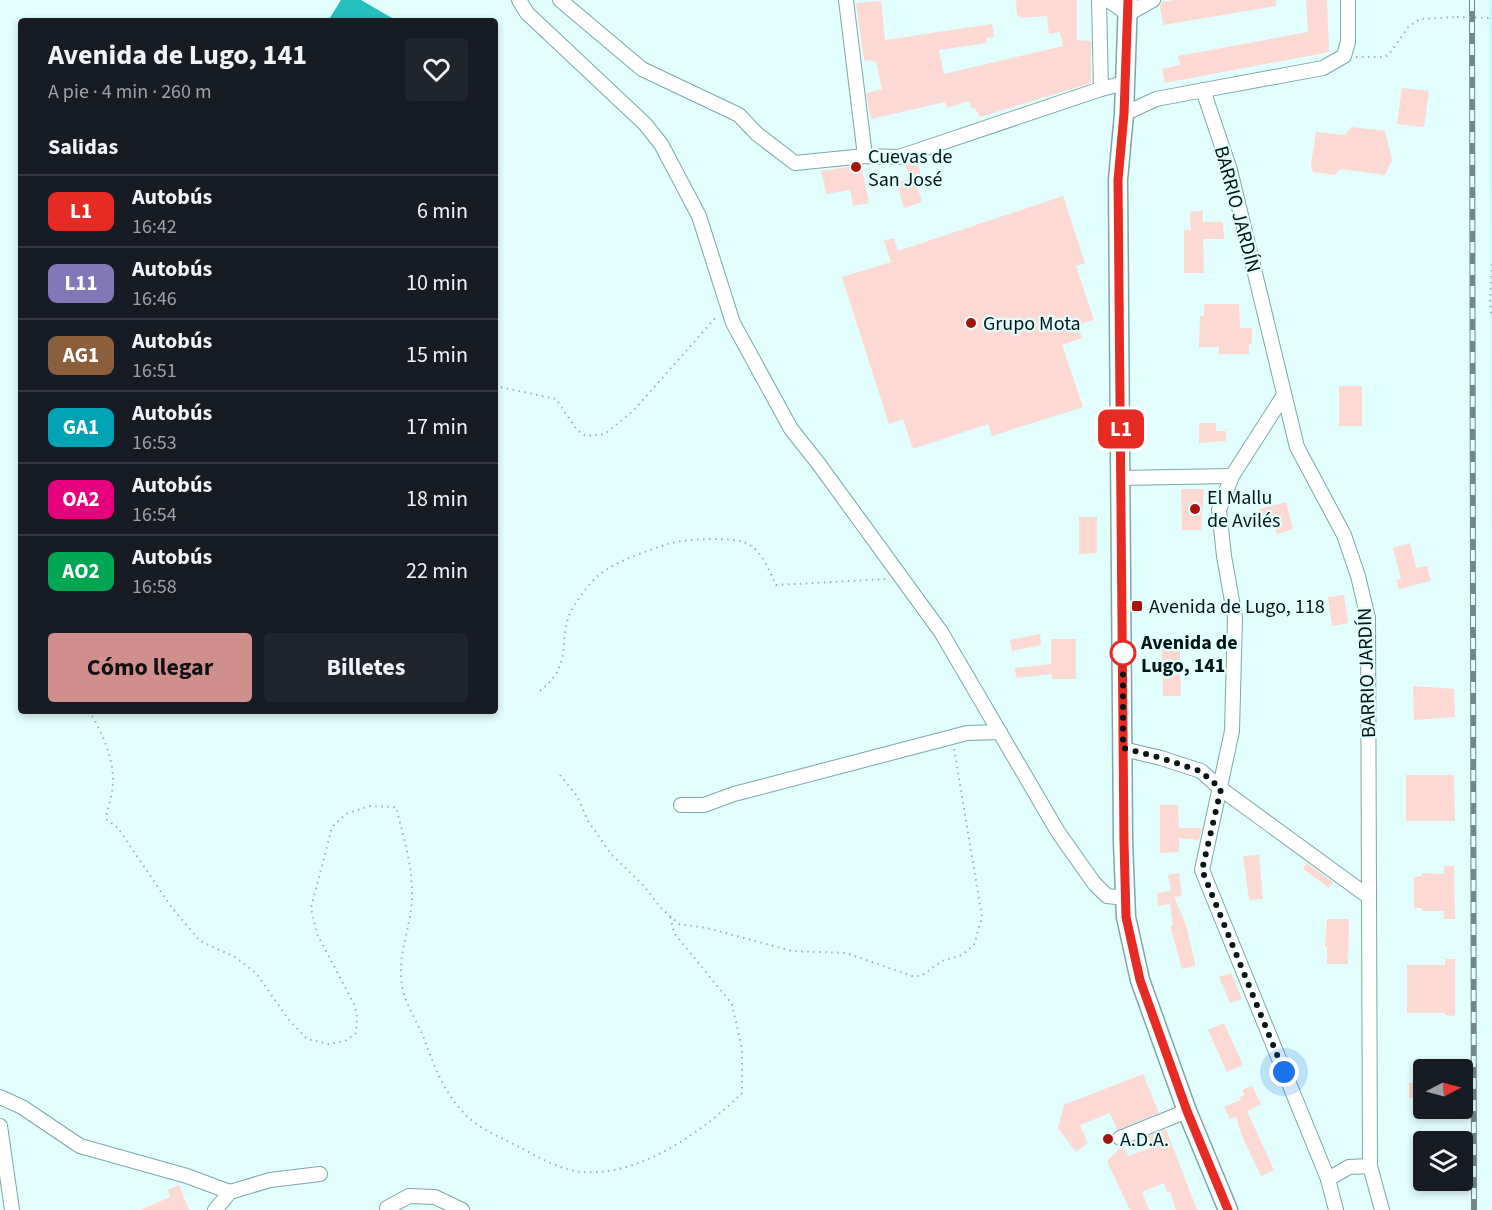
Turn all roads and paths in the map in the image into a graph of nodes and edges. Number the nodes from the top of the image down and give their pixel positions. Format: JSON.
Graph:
{"nodes":[{"id":1,"x":519,"y":0,"type":"edge"},
{"id":2,"x":560,"y":0,"type":"edge"},
{"id":3,"x":846,"y":0,"type":"edge"},
{"id":4,"x":1100,"y":0,"type":"edge"},
{"id":5,"x":1108,"y":0,"type":"edge"},
{"id":6,"x":1153,"y":0,"type":"edge"},
{"id":7,"x":1348,"y":0,"type":"edge"},
{"id":8,"x":1128,"y":7,"type":"edge"},
{"id":9,"x":1492,"y":18,"type":"edge"},
{"id":10,"x":1344,"y":57,"type":"junction"},
{"id":11,"x":1125,"y":83,"type":"junction"},
{"id":12,"x":1101,"y":89,"type":"junction"},
{"id":13,"x":1203,"y":90,"type":"junction"},
{"id":14,"x":1124,"y":114,"type":"junction"},
{"id":15,"x":865,"y":156,"type":"junction"},
{"id":16,"x":1492,"y":264,"type":"edge"},
{"id":17,"x":727,"y":305,"type":"junction"},
{"id":18,"x":1492,"y":318,"type":"edge"},
{"id":19,"x":498,"y":387,"type":"edge"},
{"id":20,"x":1284,"y":395,"type":"junction"},
{"id":21,"x":1232,"y":476,"type":"junction"},
{"id":22,"x":1121,"y":478,"type":"junction"},
{"id":23,"x":902,"y":578,"type":"junction"},
{"id":24,"x":540,"y":691,"type":"dead end"},
{"id":25,"x":91,"y":714,"type":"edge"},
{"id":26,"x":999,"y":732,"type":"junction"},
{"id":27,"x":952,"y":737,"type":"junction"},
{"id":28,"x":1123,"y":748,"type":"junction"},
{"id":29,"x":560,"y":775,"type":"dead end"},
{"id":30,"x":1221,"y":789,"type":"junction"},
{"id":31,"x":681,"y":805,"type":"dead end"},
{"id":32,"x":1369,"y":897,"type":"junction"},
{"id":33,"x":1125,"y":898,"type":"junction"},
{"id":34,"x":670,"y":916,"type":"junction"},
{"id":35,"x":0,"y":1097,"type":"edge"},
{"id":36,"x":1187,"y":1111,"type":"junction"},
{"id":37,"x":0,"y":1126,"type":"edge"},
{"id":38,"x":1120,"y":1138,"type":"dead end"},
{"id":39,"x":1370,"y":1166,"type":"junction"},
{"id":40,"x":320,"y":1174,"type":"dead end"},
{"id":41,"x":1328,"y":1179,"type":"junction"},
{"id":42,"x":230,"y":1192,"type":"junction"},
{"id":43,"x":387,"y":1209,"type":"edge"},
{"id":44,"x":12,"y":1210,"type":"edge"},
{"id":45,"x":215,"y":1210,"type":"edge"},
{"id":46,"x":462,"y":1210,"type":"edge"},
{"id":47,"x":1227,"y":1210,"type":"edge"},
{"id":48,"x":1336,"y":1210,"type":"edge"},
{"id":49,"x":1382,"y":1210,"type":"edge"}],
"edges":[{"from":1,"to":17,"type":"street"},
{"from":2,"to":15,"type":"street"},
{"from":3,"to":15,"type":"street"},
{"from":4,"to":12,"type":"street"},
{"from":5,"to":8,"type":"street"},
{"from":6,"to":8,"type":"street"},
{"from":7,"to":10,"type":"street"},
{"from":8,"to":11,"type":"main road"},
{"from":9,"to":10,"type":"path","bridge":true},
{"from":10,"to":13,"type":"street"},
{"from":11,"to":12,"type":"street"},
{"from":11,"to":14,"type":"main road"},
{"from":12,"to":15,"type":"street"},
{"from":13,"to":14,"type":"street"},
{"from":13,"to":20,"type":"street","name":"BARRIO JARDÍN"},
{"from":14,"to":22,"type":"main road"},
{"from":16,"to":18,"type":"path"},
{"from":17,"to":19,"type":"path"},
{"from":17,"to":23,"type":"street"},
{"from":20,"to":21,"type":"street"},
{"from":20,"to":32,"type":"street","name":"BARRIO JARDÍN"},
{"from":21,"to":22,"type":"street"},
{"from":21,"to":30,"type":"street"},
{"from":22,"to":28,"type":"main road"},
{"from":23,"to":24,"type":"path"},
{"from":23,"to":26,"type":"street"},
{"from":25,"to":34,"type":"path"},
{"from":26,"to":27,"type":"street"},
{"from":26,"to":33,"type":"street"},
{"from":27,"to":31,"type":"street"},
{"from":27,"to":34,"type":"path"},
{"from":28,"to":30,"type":"street"},
{"from":28,"to":33,"type":"main road"},
{"from":29,"to":34,"type":"path"},
{"from":30,"to":32,"type":"street"},
{"from":30,"to":41,"type":"street"},
{"from":32,"to":39,"type":"street","name":"BARRIO JARDÍN"},
{"from":33,"to":36,"type":"main road"},
{"from":35,"to":42,"type":"street"},
{"from":36,"to":38,"type":"street"},
{"from":36,"to":47,"type":"main road"},
{"from":37,"to":44,"type":"street"},
{"from":39,"to":41,"type":"street"},
{"from":39,"to":49,"type":"street","name":"BARRIO JARDÍN"},
{"from":40,"to":42,"type":"street"},
{"from":41,"to":48,"type":"street"},
{"from":42,"to":45,"type":"street"},
{"from":43,"to":46,"type":"street"}]}
